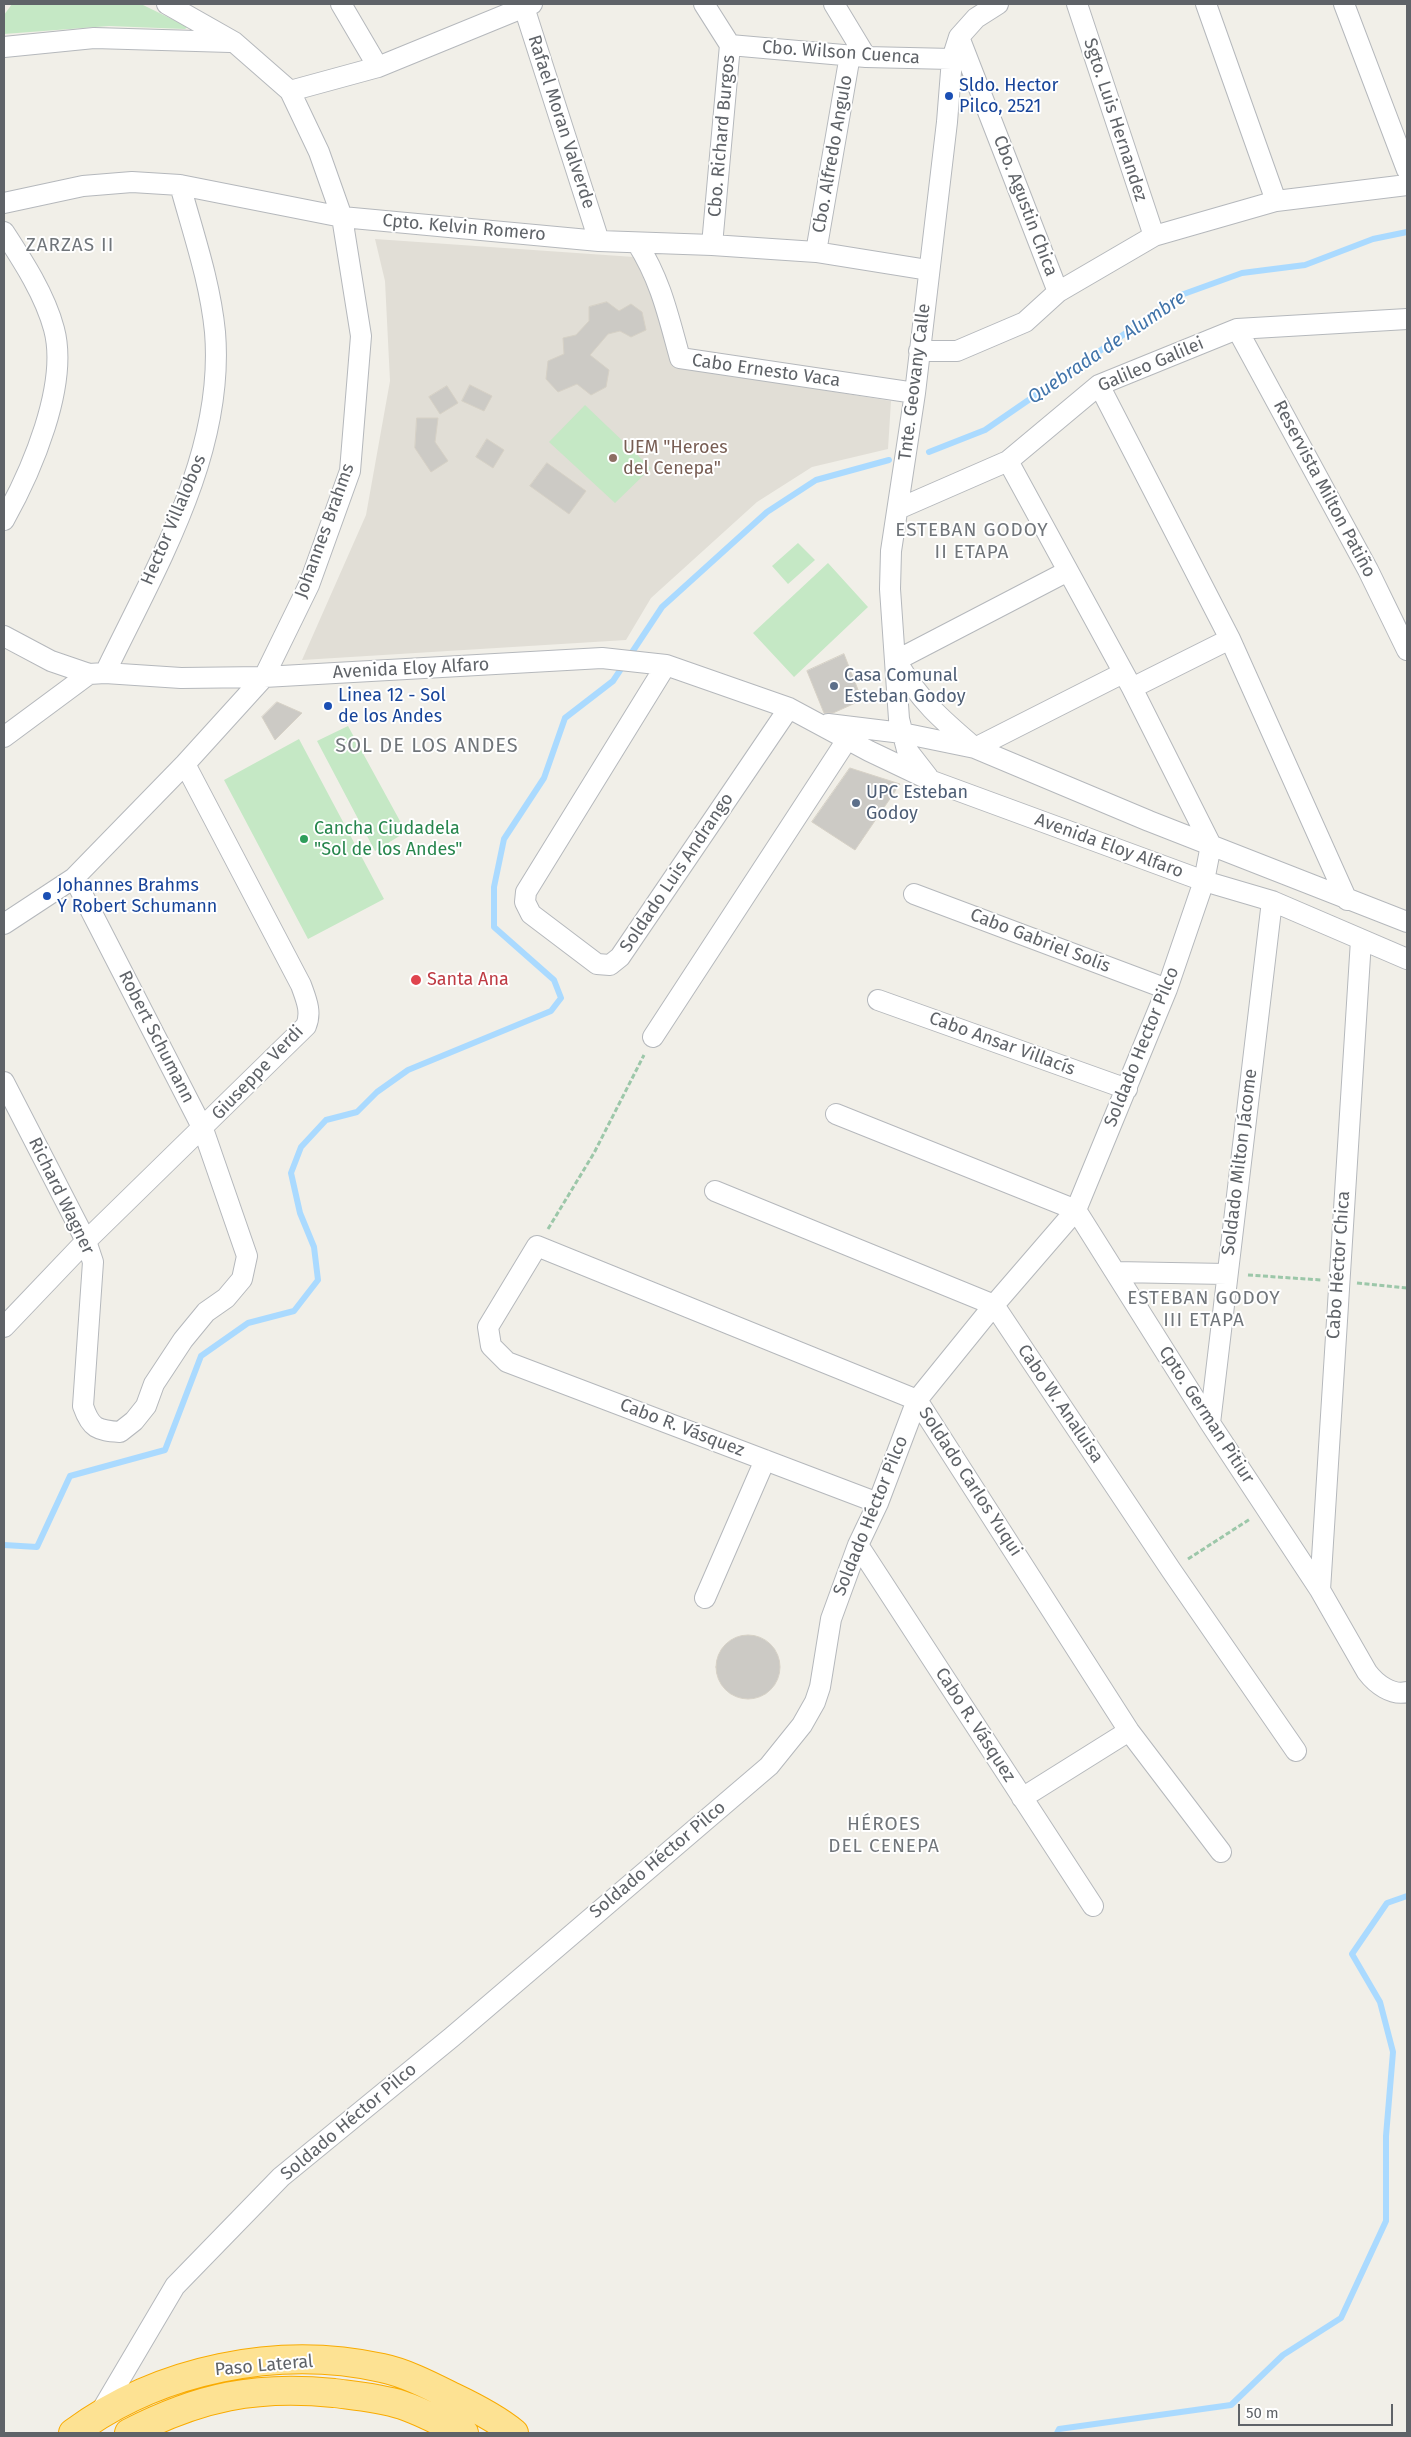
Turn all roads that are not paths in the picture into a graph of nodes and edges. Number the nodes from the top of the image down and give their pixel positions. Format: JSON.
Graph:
{"nodes":[{"id":1,"x":168,"y":4,"type":"edge"},
{"id":2,"x":341,"y":4,"type":"edge"},
{"id":3,"x":704,"y":4,"type":"edge"},
{"id":4,"x":834,"y":4,"type":"edge"},
{"id":5,"x":998,"y":4,"type":"edge"},
{"id":6,"x":1077,"y":4,"type":"edge"},
{"id":7,"x":1206,"y":4,"type":"edge"},
{"id":8,"x":1344,"y":4,"type":"edge"},
{"id":9,"x":526,"y":5,"type":"edge"},
{"id":10,"x":971,"y":11,"type":"edge"},
{"id":11,"x":959,"y":37,"type":"junction"},
{"id":12,"x":234,"y":42,"type":"junction"},
{"id":13,"x":730,"y":45,"type":"junction"},
{"id":14,"x":4,"y":47,"type":"edge"},
{"id":15,"x":858,"y":56,"type":"junction"},
{"id":16,"x":952,"y":59,"type":"junction"},
{"id":17,"x":378,"y":67,"type":"junction"},
{"id":18,"x":290,"y":91,"type":"junction"},
{"id":19,"x":1407,"y":170,"type":"edge"},
{"id":20,"x":180,"y":184,"type":"junction"},
{"id":21,"x":1407,"y":185,"type":"edge"},
{"id":22,"x":1276,"y":202,"type":"junction"},
{"id":23,"x":4,"y":203,"type":"edge"},
{"id":24,"x":342,"y":217,"type":"junction"},
{"id":25,"x":4,"y":232,"type":"edge"},
{"id":26,"x":1154,"y":236,"type":"junction"},
{"id":27,"x":599,"y":241,"type":"junction"},
{"id":28,"x":637,"y":243,"type":"junction"},
{"id":29,"x":712,"y":244,"type":"junction"},
{"id":30,"x":816,"y":252,"type":"junction"},
{"id":31,"x":928,"y":270,"type":"junction"},
{"id":32,"x":1058,"y":292,"type":"junction"},
{"id":33,"x":1407,"y":319,"type":"edge"},
{"id":34,"x":1237,"y":329,"type":"junction"},
{"id":35,"x":919,"y":351,"type":"junction"},
{"id":36,"x":1099,"y":384,"type":"junction"},
{"id":37,"x":915,"y":393,"type":"junction"},
{"id":38,"x":1008,"y":461,"type":"junction"},
{"id":39,"x":898,"y":509,"type":"junction"},
{"id":40,"x":4,"y":520,"type":"edge"},
{"id":41,"x":1068,"y":571,"type":"junction"},
{"id":42,"x":4,"y":636,"type":"edge"},
{"id":43,"x":1230,"y":639,"type":"junction"},
{"id":44,"x":1407,"y":650,"type":"edge"},
{"id":45,"x":896,"y":661,"type":"junction"},
{"id":46,"x":658,"y":664,"type":"junction"},
{"id":47,"x":97,"y":674,"type":"junction"},
{"id":48,"x":264,"y":677,"type":"junction"},
{"id":49,"x":1128,"y":680,"type":"junction"},
{"id":50,"x":789,"y":708,"type":"junction"},
{"id":51,"x":902,"y":732,"type":"junction"},
{"id":52,"x":852,"y":734,"type":"junction"},
{"id":53,"x":4,"y":737,"type":"edge"},
{"id":54,"x":975,"y":748,"type":"junction"},
{"id":55,"x":185,"y":764,"type":"junction"},
{"id":56,"x":932,"y":781,"type":"junction"},
{"id":57,"x":1211,"y":845,"type":"junction"},
{"id":58,"x":74,"y":878,"type":"junction"},
{"id":59,"x":1204,"y":881,"type":"junction"},
{"id":60,"x":914,"y":894,"type":"dead end"},
{"id":61,"x":1347,"y":900,"type":"junction"},
{"id":62,"x":1272,"y":901,"type":"junction"},
{"id":63,"x":1407,"y":922,"type":"edge"},
{"id":64,"x":4,"y":924,"type":"edge"},
{"id":65,"x":1361,"y":940,"type":"junction"},
{"id":66,"x":1407,"y":959,"type":"edge"},
{"id":67,"x":1167,"y":989,"type":"junction"},
{"id":68,"x":878,"y":1000,"type":"dead end"},
{"id":69,"x":653,"y":1037,"type":"road end"},
{"id":70,"x":4,"y":1082,"type":"edge"},
{"id":71,"x":1127,"y":1089,"type":"junction"},
{"id":72,"x":836,"y":1114,"type":"dead end"},
{"id":73,"x":203,"y":1129,"type":"junction"},
{"id":74,"x":715,"y":1191,"type":"dead end"},
{"id":75,"x":1076,"y":1210,"type":"junction"},
{"id":76,"x":86,"y":1241,"type":"junction"},
{"id":77,"x":1115,"y":1272,"type":"junction"},
{"id":78,"x":1227,"y":1274,"type":"junction"},
{"id":79,"x":994,"y":1305,"type":"junction"},
{"id":80,"x":4,"y":1327,"type":"edge"},
{"id":81,"x":491,"y":1346,"type":"joint"},
{"id":82,"x":917,"y":1400,"type":"junction"},
{"id":83,"x":83,"y":1406,"type":"joint"},
{"id":84,"x":1210,"y":1423,"type":"junction"},
{"id":85,"x":765,"y":1460,"type":"junction"},
{"id":86,"x":878,"y":1504,"type":"junction"},
{"id":87,"x":858,"y":1545,"type":"junction"},
{"id":88,"x":1320,"y":1590,"type":"junction"},
{"id":89,"x":705,"y":1598,"type":"dead end"},
{"id":90,"x":1407,"y":1692,"type":"edge"},
{"id":91,"x":1129,"y":1731,"type":"junction"},
{"id":92,"x":1296,"y":1751,"type":"dead end"},
{"id":93,"x":1022,"y":1798,"type":"junction"},
{"id":94,"x":1221,"y":1852,"type":"dead end"},
{"id":95,"x":1093,"y":1906,"type":"dead end"},
{"id":96,"x":100,"y":2413,"type":"junction"},
{"id":97,"x":73,"y":2433,"type":"edge"},
{"id":98,"x":129,"y":2433,"type":"edge"},
{"id":99,"x":464,"y":2433,"type":"edge"},
{"id":100,"x":514,"y":2433,"type":"edge"}],
"edges":[{"from":1,"to":12,"type":"street","name":"Johannes Brahms"},
{"from":2,"to":17,"type":"street"},
{"from":3,"to":13,"type":"street","name":"Cbo. Richard Burgos"},
{"from":4,"to":15,"type":"street","name":"Cbo. Alfredo Angulo"},
{"from":5,"to":10,"type":"street","name":"Tnte. Geovany Calle"},
{"from":6,"to":26,"type":"street","name":"Sgto. Luis Hernandez"},
{"from":7,"to":22,"type":"street"},
{"from":8,"to":19,"type":"street"},
{"from":9,"to":17,"type":"street"},
{"from":9,"to":27,"type":"street","name":"Rafael Moran Valverde"},
{"from":10,"to":11,"type":"street","name":"Tnte. Geovany Calle"},
{"from":11,"to":16,"type":"street","name":"Tnte. Geovany Calle"},
{"from":11,"to":32,"type":"street","name":"Cbo. Agustin Chica"},
{"from":12,"to":14,"type":"street"},
{"from":12,"to":18,"type":"street","name":"Johannes Brahms"},
{"from":13,"to":15,"type":"street","name":"Cbo. Wilson Cuenca"},
{"from":13,"to":29,"type":"street","name":"Cbo. Richard Burgos"},
{"from":15,"to":16,"type":"street","name":"Cbo. Wilson Cuenca"},
{"from":15,"to":30,"type":"street","name":"Cbo. Alfredo Angulo"},
{"from":16,"to":31,"type":"street","name":"Tnte. Geovany Calle"},
{"from":17,"to":18,"type":"street"},
{"from":18,"to":24,"type":"street","name":"Johannes Brahms"},
{"from":20,"to":23,"type":"street","name":"Cpto. Kelvin Romero"},
{"from":20,"to":24,"type":"street","name":"Cpto. Kelvin Romero"},
{"from":20,"to":47,"type":"street","name":"Hector Villalobos"},
{"from":21,"to":22,"type":"street"},
{"from":22,"to":26,"type":"street"},
{"from":24,"to":27,"type":"street","name":"Cpto. Kelvin Romero"},
{"from":24,"to":48,"type":"street","name":"Johannes Brahms"},
{"from":25,"to":40,"type":"street"},
{"from":26,"to":32,"type":"street"},
{"from":27,"to":28,"type":"street","name":"Cpto. Kelvin Romero"},
{"from":28,"to":29,"type":"street","name":"Cpto. Kelvin Romero"},
{"from":28,"to":37,"type":"street","name":"Cabo Ernesto Vaca"},
{"from":29,"to":30,"type":"street","name":"Cpto. Kelvin Romero"},
{"from":30,"to":31,"type":"street","name":"Cpto. Kelvin Romero"},
{"from":31,"to":35,"type":"street","name":"Tnte. Geovany Calle"},
{"from":32,"to":35,"type":"street"},
{"from":33,"to":34,"type":"street","name":"Galileo Galilei"},
{"from":34,"to":36,"type":"street","name":"Galileo Galilei"},
{"from":34,"to":44,"type":"street","name":"Reservista Milton Patiño"},
{"from":35,"to":37,"type":"street","name":"Tnte. Geovany Calle"},
{"from":36,"to":38,"type":"street","name":"Galileo Galilei"},
{"from":36,"to":43,"type":"street"},
{"from":37,"to":39,"type":"street","name":"Tnte. Geovany Calle"},
{"from":38,"to":39,"type":"street","name":"Galileo Galilei"},
{"from":38,"to":41,"type":"street"},
{"from":39,"to":45,"type":"street","name":"Tnte. Geovany Calle"},
{"from":41,"to":45,"type":"street"},
{"from":41,"to":49,"type":"street"},
{"from":42,"to":47,"type":"street","name":"Avenida Eloy Alfaro"},
{"from":43,"to":49,"type":"street"},
{"from":43,"to":61,"type":"street"},
{"from":45,"to":51,"type":"street"},
{"from":45,"to":54,"type":"street","name":"Tnte. Geovany Calle"},
{"from":46,"to":48,"type":"street","name":"Avenida Eloy Alfaro"},
{"from":46,"to":50,"type":"street","name":"Avenida Eloy Alfaro"},
{"from":46,"to":50,"type":"street","name":"Soldado Luis Andrango"},
{"from":47,"to":48,"type":"street","name":"Avenida Eloy Alfaro"},
{"from":47,"to":53,"type":"street"},
{"from":48,"to":55,"type":"street","name":"Johannes Brahms"},
{"from":49,"to":54,"type":"street"},
{"from":49,"to":57,"type":"street"},
{"from":50,"to":52,"type":"street","name":"Avenida Eloy Alfaro"},
{"from":51,"to":52,"type":"street","name":"Avenida Eloy Alfaro"},
{"from":51,"to":54,"type":"street","name":"Avenida Eloy Alfaro"},
{"from":51,"to":56,"type":"street"},
{"from":52,"to":56,"type":"street","name":"Avenida Eloy Alfaro"},
{"from":52,"to":69,"type":"street"},
{"from":54,"to":57,"type":"street","name":"Avenida Eloy Alfaro"},
{"from":55,"to":58,"type":"street","name":"Johannes Brahms"},
{"from":55,"to":73,"type":"street","name":"Giuseppe Verdi"},
{"from":56,"to":59,"type":"street","name":"Avenida Eloy Alfaro"},
{"from":57,"to":59,"type":"street","name":"Soldado Hector Pilco"},
{"from":57,"to":61,"type":"street","name":"Avenida Eloy Alfaro"},
{"from":58,"to":64,"type":"street","name":"Johannes Brahms"},
{"from":58,"to":73,"type":"street","name":"Robert Schumann"},
{"from":59,"to":62,"type":"street","name":"Avenida Eloy Alfaro"},
{"from":59,"to":67,"type":"street","name":"Soldado Hector Pilco"},
{"from":60,"to":67,"type":"street","name":"Cabo Gabriel Solís"},
{"from":61,"to":63,"type":"street","name":"Avenida Eloy Alfaro"},
{"from":62,"to":65,"type":"street","name":"Avenida Eloy Alfaro"},
{"from":62,"to":78,"type":"street","name":"Soldado Milton Jácome"},
{"from":65,"to":66,"type":"street","name":"Avenida Eloy Alfaro"},
{"from":65,"to":88,"type":"street","name":"Cabo Héctor Chica"},
{"from":67,"to":71,"type":"street","name":"Soldado Hector Pilco"},
{"from":68,"to":71,"type":"street","name":"Cabo Ansar Villacís"},
{"from":70,"to":76,"type":"street","name":"Richard Wagner"},
{"from":71,"to":75,"type":"street","name":"Soldado Hector Pilco"},
{"from":72,"to":75,"type":"street"},
{"from":73,"to":76,"type":"street","name":"Giuseppe Verdi"},
{"from":73,"to":83,"type":"street","name":"Robert Schumann"},
{"from":74,"to":79,"type":"street"},
{"from":75,"to":77,"type":"street","name":"Cpto. German Pitiur"},
{"from":75,"to":79,"type":"street","name":"Soldado Héctor Pilco"},
{"from":76,"to":80,"type":"street","name":"Giuseppe Verdi"},
{"from":76,"to":83,"type":"street","name":"Richard Wagner"},
{"from":77,"to":78,"type":"street"},
{"from":77,"to":84,"type":"street","name":"Cpto. German Pitiur"},
{"from":78,"to":84,"type":"street","name":"Soldado Milton Jácome"},
{"from":79,"to":82,"type":"street","name":"Soldado Héctor Pilco"},
{"from":79,"to":92,"type":"street","name":"Cabo W. Analuisa"},
{"from":81,"to":82,"type":"street","name":"Soldado Carlos Yuqui"},
{"from":81,"to":85,"type":"street","name":"Cabo R. Vásquez"},
{"from":82,"to":86,"type":"street","name":"Soldado Héctor Pilco"},
{"from":82,"to":91,"type":"street","name":"Soldado Carlos Yuqui"},
{"from":84,"to":88,"type":"street","name":"Cpto. German Pitiur"},
{"from":85,"to":86,"type":"street","name":"Cabo R. Vásquez"},
{"from":85,"to":89,"type":"street"},
{"from":86,"to":87,"type":"street","name":"Soldado Héctor Pilco"},
{"from":87,"to":93,"type":"street","name":"Cabo R. Vásquez"},
{"from":87,"to":96,"type":"street","name":"Soldado Héctor Pilco"},
{"from":88,"to":90,"type":"street","name":"Cpto. German Pitiur"},
{"from":91,"to":93,"type":"street"},
{"from":91,"to":94,"type":"street","name":"Soldado Carlos Yuqui"},
{"from":93,"to":95,"type":"street","name":"Cabo R. Vásquez"},
{"from":96,"to":97,"type":"highway","name":"Paso Lateral"},
{"from":96,"to":100,"type":"highway","name":"Paso Lateral"},
{"from":98,"to":99,"type":"highway"}]}
